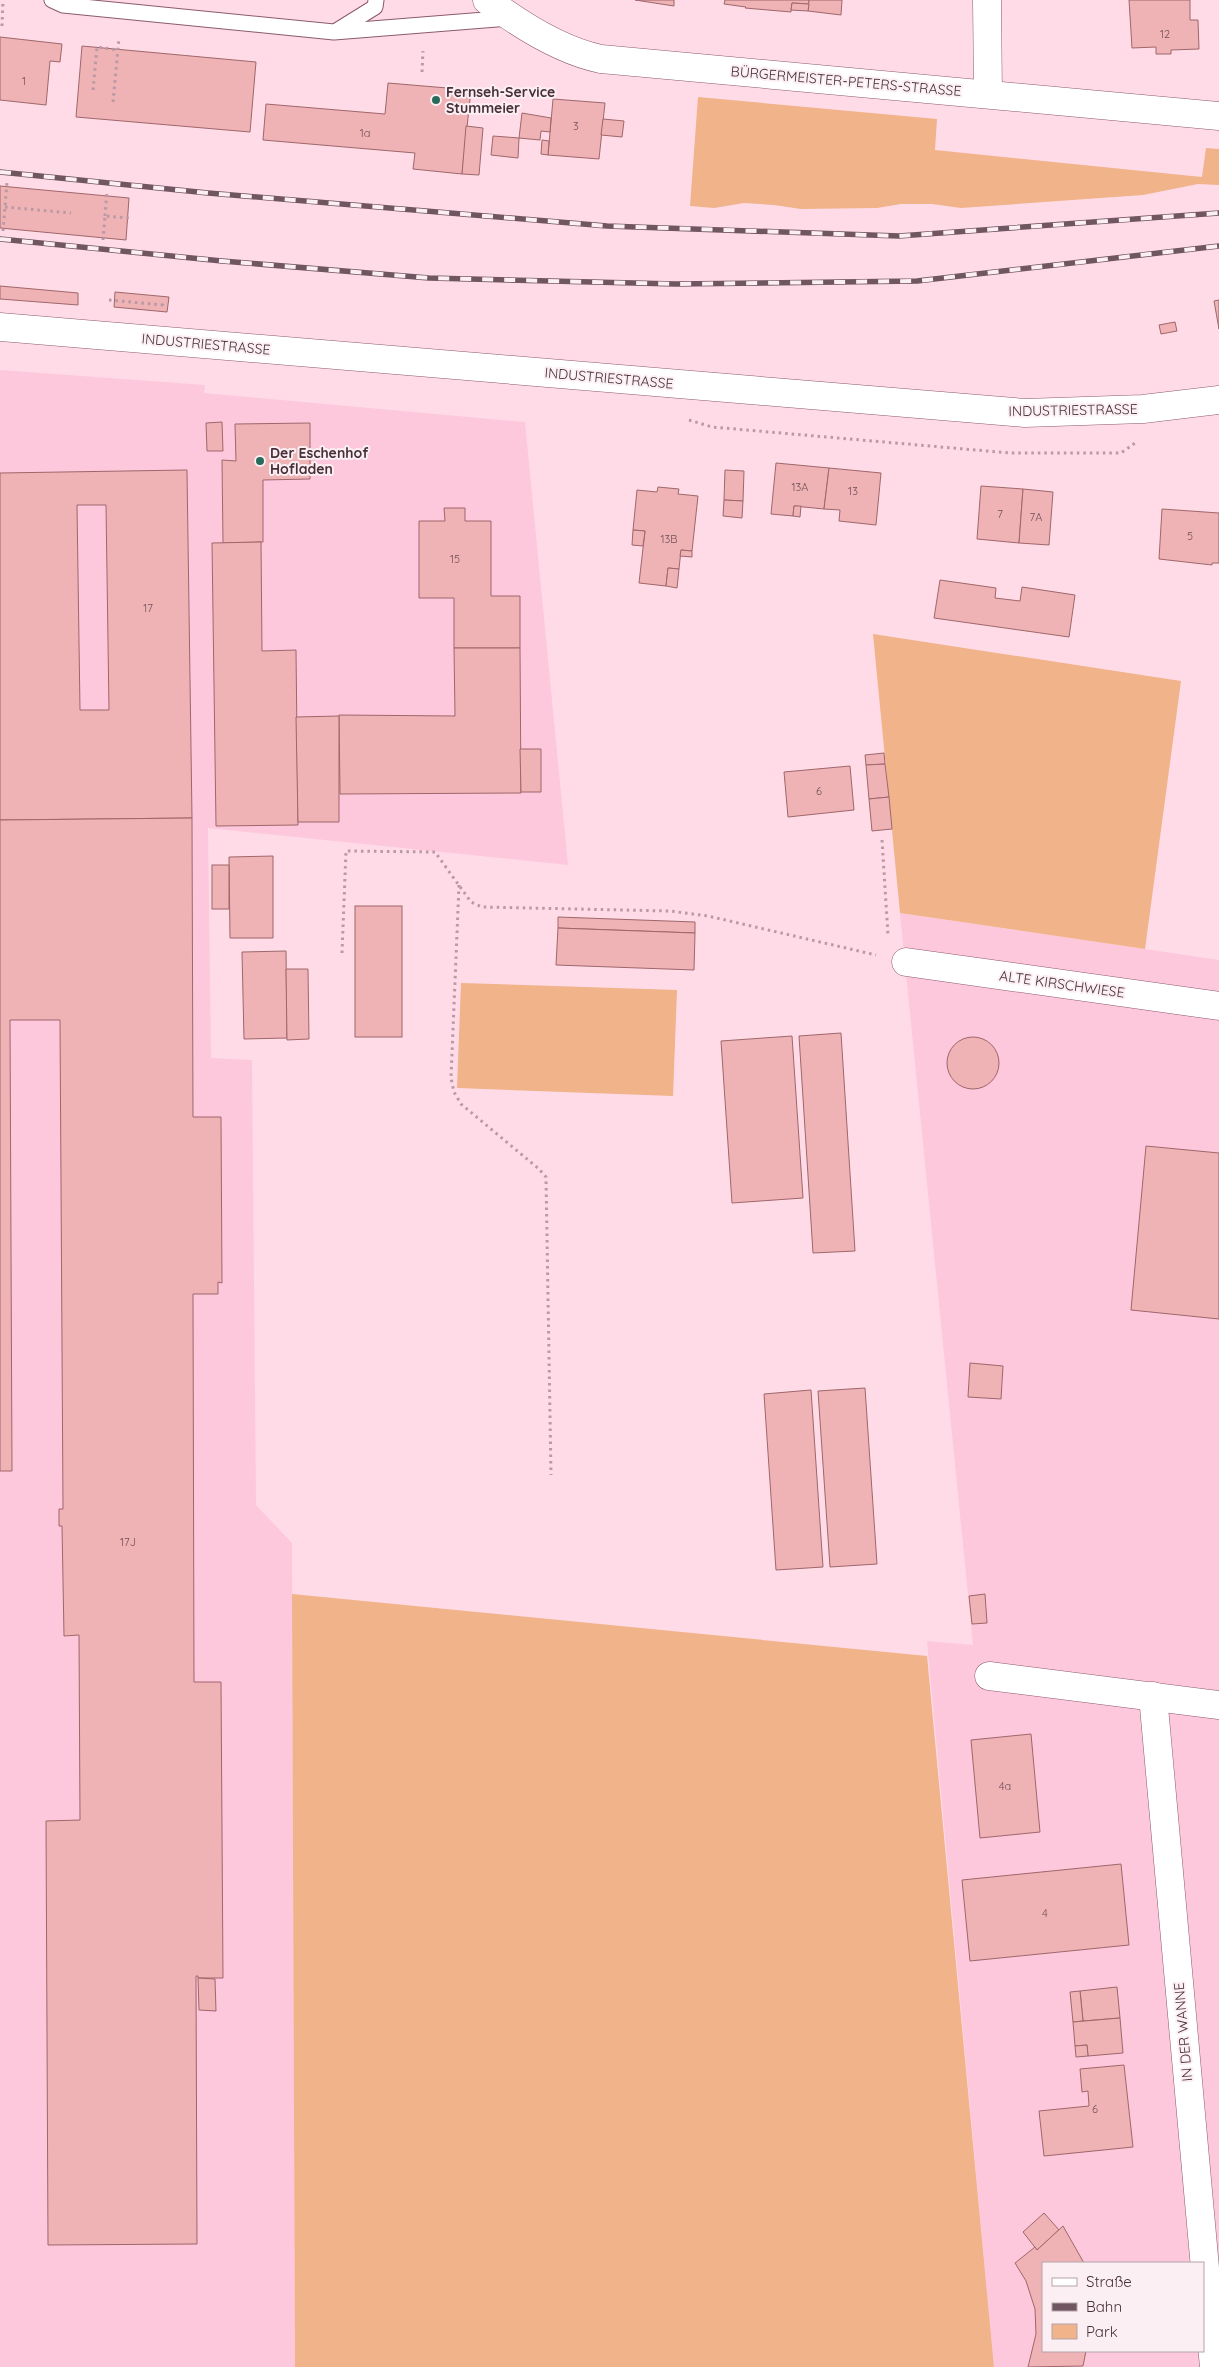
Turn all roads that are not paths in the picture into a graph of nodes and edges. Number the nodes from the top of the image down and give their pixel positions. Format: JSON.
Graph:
{"nodes":[{"id":1,"x":52,"y":0,"type":"edge"},
{"id":2,"x":376,"y":0,"type":"edge"},
{"id":3,"x":487,"y":0,"type":"edge"},
{"id":4,"x":987,"y":0,"type":"edge"},
{"id":5,"x":510,"y":18,"type":"junction"},
{"id":6,"x":334,"y":32,"type":"junction"},
{"id":7,"x":988,"y":94,"type":"junction"},
{"id":8,"x":1219,"y":116,"type":"edge"},
{"id":9,"x":0,"y":327,"type":"edge"},
{"id":10,"x":1219,"y":400,"type":"edge"},
{"id":11,"x":898,"y":960,"type":"road end"},
{"id":12,"x":1219,"y":1006,"type":"edge"},
{"id":13,"x":989,"y":1676,"type":"dead end"},
{"id":14,"x":1153,"y":1696,"type":"junction"},
{"id":15,"x":1219,"y":1704,"type":"edge"},
{"id":16,"x":1214,"y":2367,"type":"edge"}],
"edges":[{"from":1,"to":6,"type":"lane"},
{"from":2,"to":6,"type":"lane"},
{"from":3,"to":5,"type":"street","name":"BÜRGERMEISTER-PETERS-STRASSE"},
{"from":4,"to":7,"type":"street"},
{"from":5,"to":6,"type":"lane"},
{"from":5,"to":7,"type":"street","name":"BÜRGERMEISTER-PETERS-STRASSE"},
{"from":7,"to":8,"type":"street","name":"BÜRGERMEISTER-PETERS-STRASSE"},
{"from":9,"to":10,"type":"street","name":"INDUSTRIESTRASSE"},
{"from":11,"to":12,"type":"street","name":"ALTE KIRSCHWIESE"},
{"from":13,"to":14,"type":"street"},
{"from":14,"to":15,"type":"street"},
{"from":14,"to":16,"type":"street","name":"IN DER WANNE"}]}
